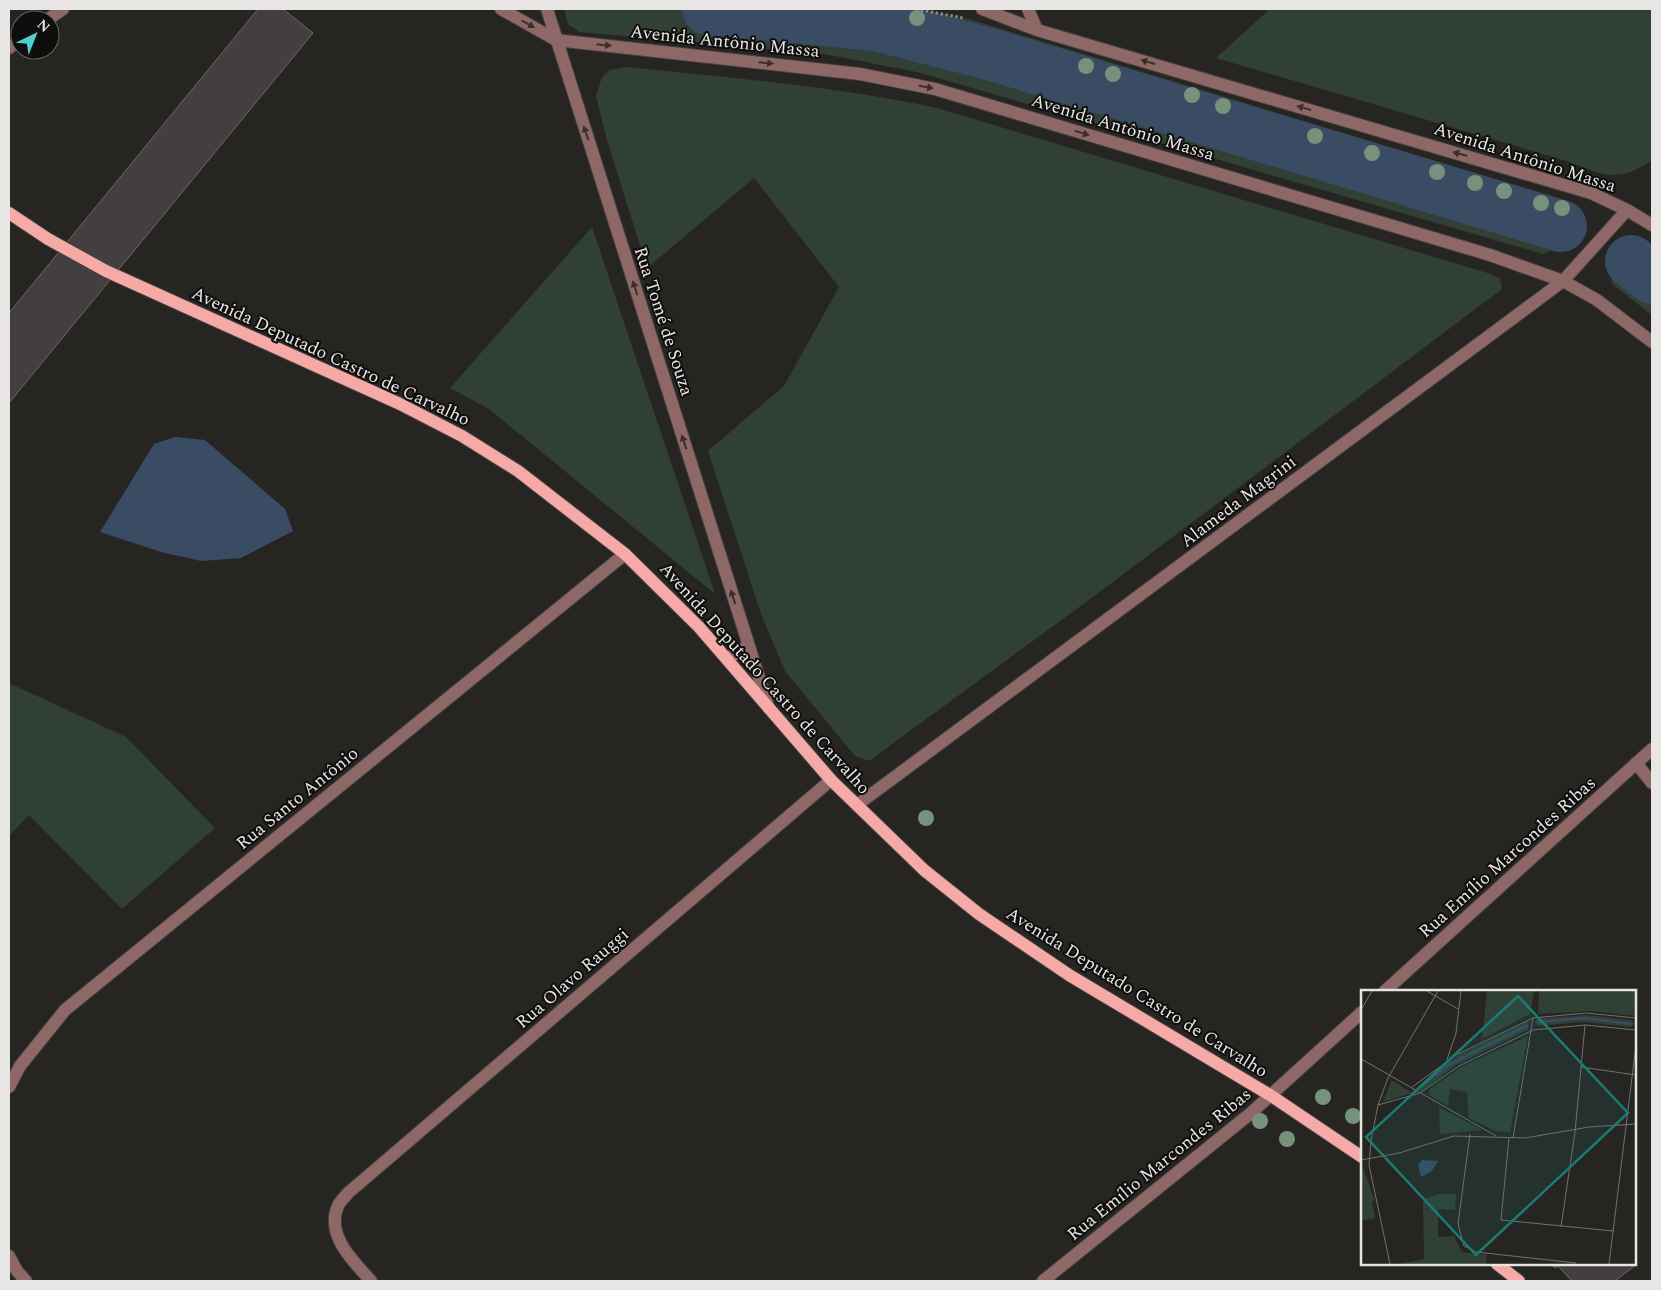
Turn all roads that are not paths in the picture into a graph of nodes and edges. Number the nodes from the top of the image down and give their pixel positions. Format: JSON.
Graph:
{"nodes":[{"id":1,"x":501,"y":9,"type":"edge"},
{"id":2,"x":547,"y":9,"type":"edge"},
{"id":3,"x":982,"y":9,"type":"edge"},
{"id":4,"x":1028,"y":9,"type":"edge"},
{"id":5,"x":1037,"y":30,"type":"junction"},
{"id":6,"x":556,"y":40,"type":"junction"},
{"id":7,"x":1627,"y":210,"type":"junction"},
{"id":8,"x":9,"y":213,"type":"edge"},
{"id":9,"x":1652,"y":225,"type":"edge"},
{"id":10,"x":1563,"y":281,"type":"junction"},
{"id":11,"x":1652,"y":342,"type":"edge"},
{"id":12,"x":625,"y":554,"type":"junction"},
{"id":13,"x":748,"y":644,"type":"junction"},
{"id":14,"x":726,"y":658,"type":"junction"},
{"id":15,"x":768,"y":706,"type":"junction"},
{"id":16,"x":1652,"y":749,"type":"edge"},
{"id":17,"x":1636,"y":763,"type":"junction"},
{"id":18,"x":831,"y":780,"type":"junction"},
{"id":19,"x":1652,"y":783,"type":"edge"},
{"id":20,"x":857,"y":805,"type":"junction"},
{"id":21,"x":1386,"y":990,"type":"edge"},
{"id":22,"x":1361,"y":1013,"type":"edge"},
{"id":23,"x":9,"y":1087,"type":"edge"},
{"id":24,"x":1270,"y":1095,"type":"junction"},
{"id":25,"x":1361,"y":1156,"type":"edge"},
{"id":26,"x":9,"y":1256,"type":"edge"},
{"id":27,"x":1498,"y":1265,"type":"edge"},
{"id":28,"x":26,"y":1281,"type":"edge"},
{"id":29,"x":371,"y":1281,"type":"edge"},
{"id":30,"x":1043,"y":1281,"type":"edge"},
{"id":31,"x":1519,"y":1281,"type":"edge"}],
"edges":[{"from":1,"to":6,"type":"street","one_way":true},
{"from":2,"to":6,"type":"street","name":"Rua Tomé de Souza"},
{"from":3,"to":5,"type":"street","name":"Avenida Antônio Massa"},
{"from":4,"to":5,"type":"street"},
{"from":7,"to":5,"type":"street","name":"Avenida Antônio Massa","one_way":true},
{"from":6,"to":10,"type":"street","name":"Avenida Antônio Massa","one_way":true},
{"from":13,"to":6,"type":"street","name":"Rua Tomé de Souza","one_way":true},
{"from":7,"to":9,"type":"street","name":"Avenida Antônio Massa"},
{"from":7,"to":10,"type":"street","name":"Alameda Magrini"},
{"from":8,"to":12,"type":"main road","name":"Avenida Deputado Castro de Carvalho"},
{"from":10,"to":11,"type":"street","name":"Avenida Antônio Massa"},
{"from":10,"to":20,"type":"street","name":"Alameda Magrini"},
{"from":12,"to":14,"type":"main road","name":"Avenida Deputado Castro de Carvalho"},
{"from":12,"to":23,"type":"street","name":"Rua Santo Antônio"},
{"from":13,"to":14,"type":"street"},
{"from":13,"to":15,"type":"street","name":"Rua Tomé de Souza"},
{"from":14,"to":15,"type":"main road","name":"Avenida Deputado Castro de Carvalho"},
{"from":15,"to":18,"type":"main road","name":"Avenida Deputado Castro de Carvalho"},
{"from":16,"to":17,"type":"street","name":"Rua Emílio Marcondes Ribas"},
{"from":17,"to":19,"type":"street"},
{"from":17,"to":21,"type":"street","name":"Rua Emílio Marcondes Ribas"},
{"from":18,"to":20,"type":"main road","name":"Avenida Deputado Castro de Carvalho"},
{"from":18,"to":29,"type":"street","name":"Rua Olavo Rauggi"},
{"from":20,"to":24,"type":"main road","name":"Avenida Deputado Castro de Carvalho"},
{"from":22,"to":24,"type":"street","name":"Rua Emílio Marcondes Ribas"},
{"from":24,"to":25,"type":"main road","name":"Avenida Deputado Castro de Carvalho"},
{"from":24,"to":30,"type":"street","name":"Rua Emílio Marcondes Ribas"},
{"from":26,"to":28,"type":"street"},
{"from":27,"to":31,"type":"main road"}]}
